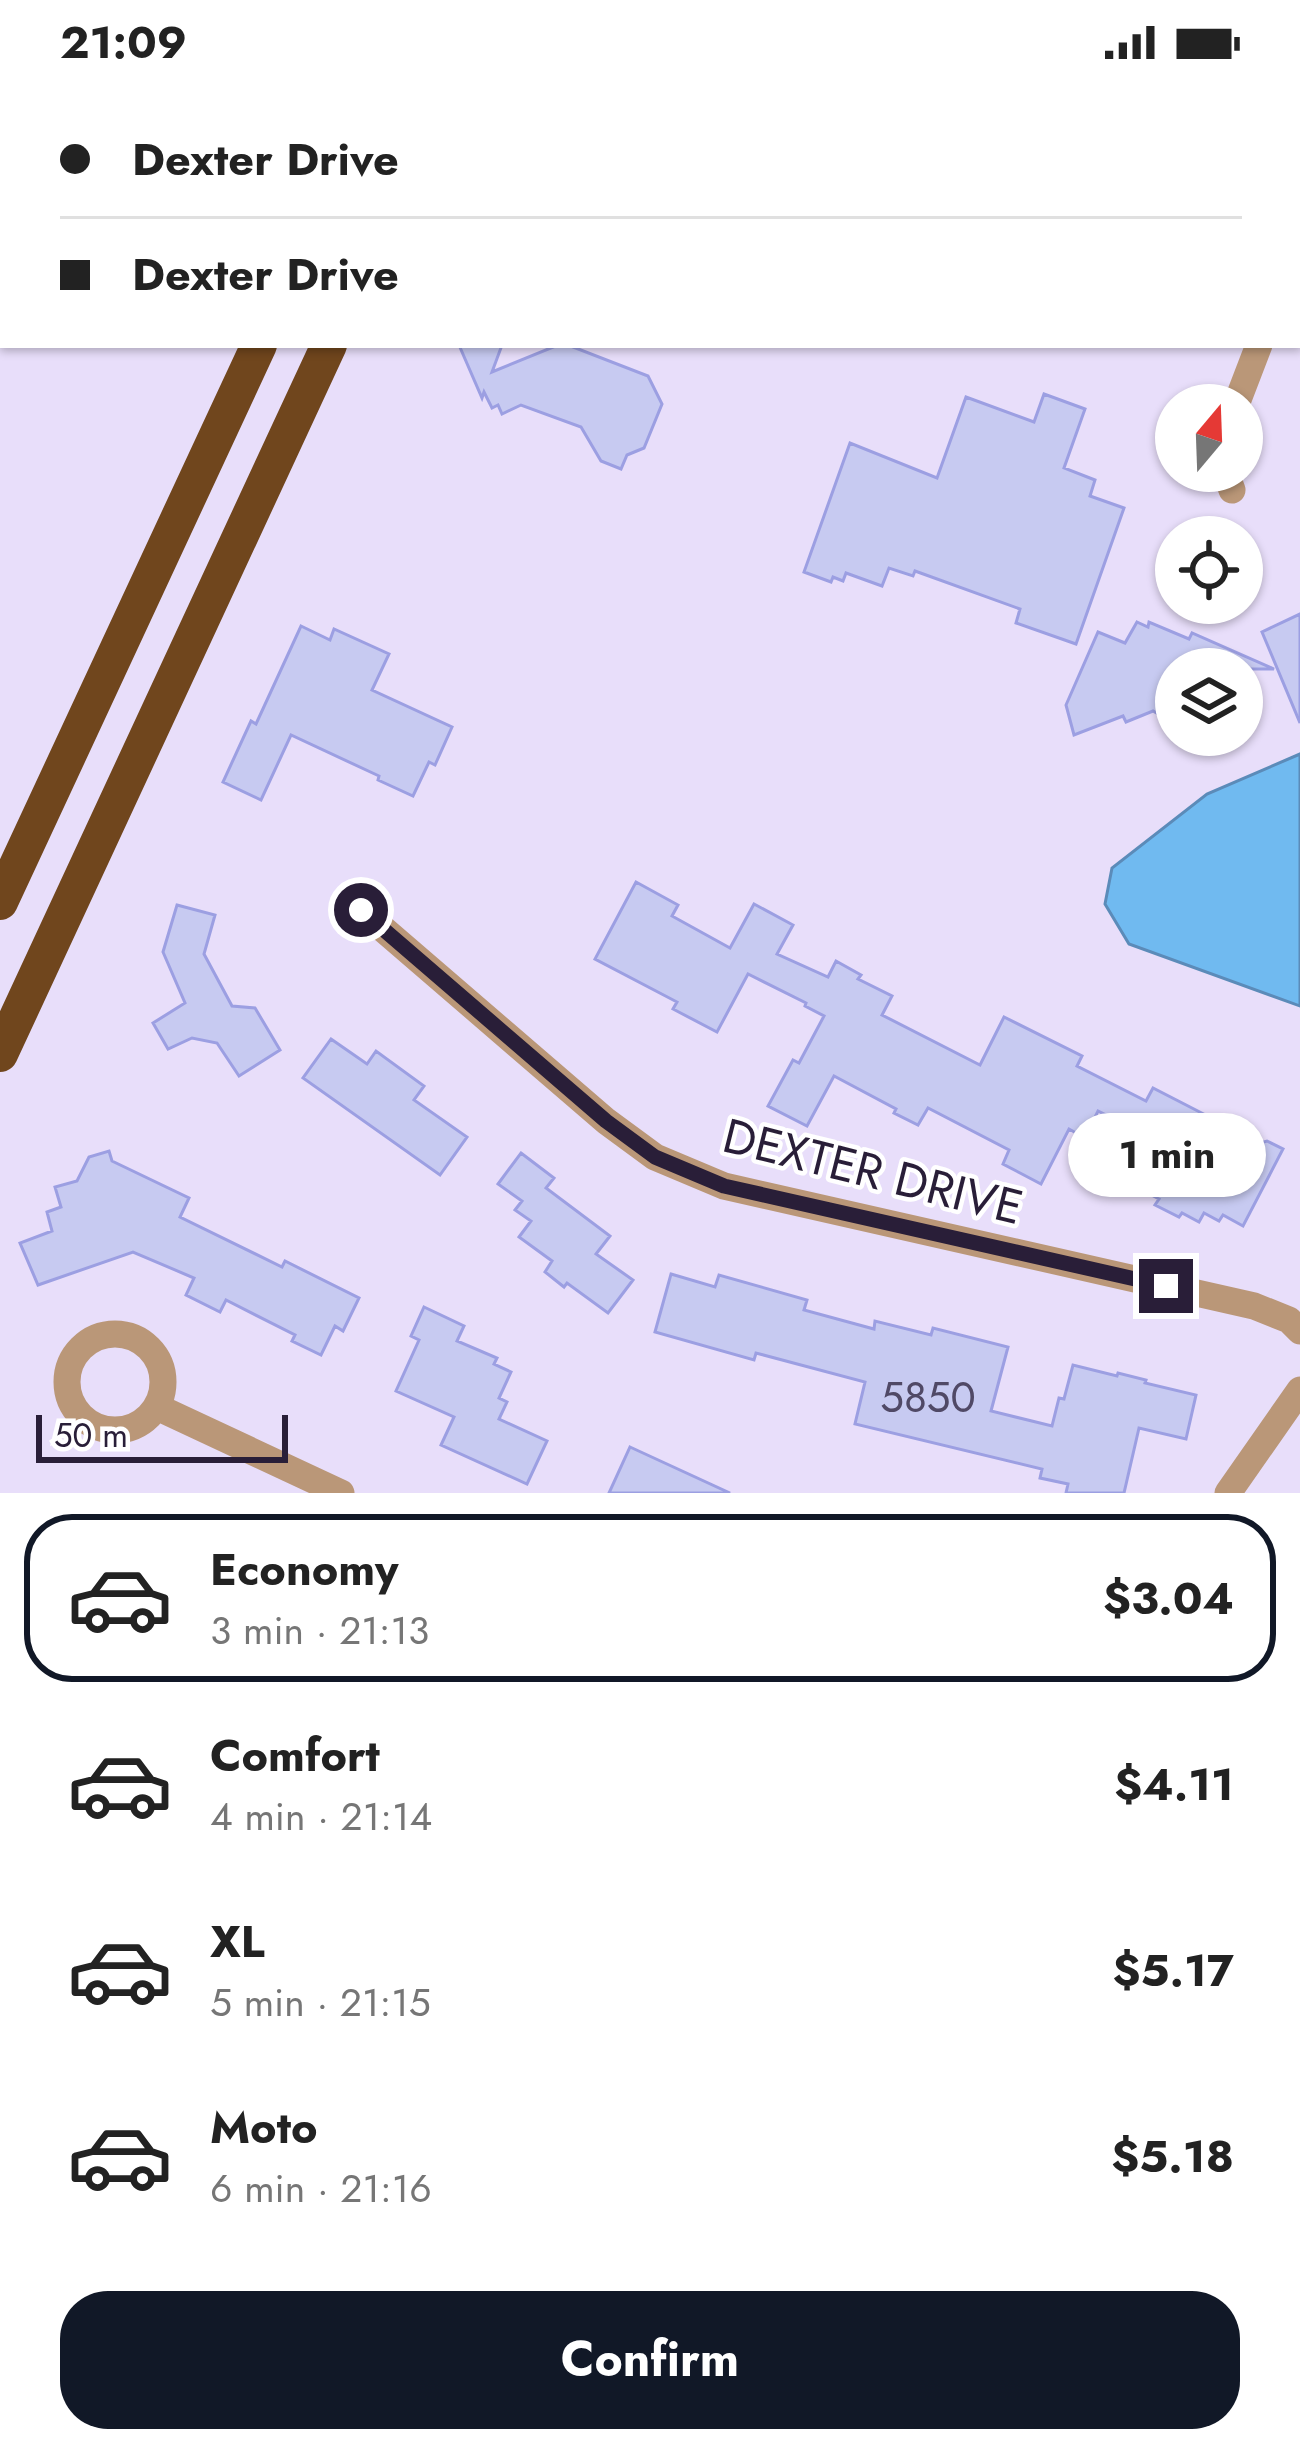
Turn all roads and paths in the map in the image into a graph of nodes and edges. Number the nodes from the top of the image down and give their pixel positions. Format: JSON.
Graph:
{"nodes":[{"id":1,"x":258,"y":348,"type":"edge"},
{"id":2,"x":328,"y":348,"type":"edge"},
{"id":3,"x":1258,"y":348,"type":"edge"},
{"id":4,"x":1244,"y":384,"type":"edge"},
{"id":5,"x":0,"y":902,"type":"edge"},
{"id":6,"x":361,"y":910,"type":"dead end"},
{"id":7,"x":0,"y":1054,"type":"edge"},
{"id":8,"x":1300,"y":1330,"type":"edge"},
{"id":9,"x":1300,"y":1390,"type":"edge"},
{"id":10,"x":157,"y":1407,"type":"dead end"},
{"id":11,"x":341,"y":1493,"type":"edge"},
{"id":12,"x":1228,"y":1493,"type":"edge"}],
"edges":[{"from":1,"to":5,"type":"highway"},
{"from":2,"to":7,"type":"highway"},
{"from":3,"to":4,"type":"street"},
{"from":6,"to":8,"type":"street","name":"DEXTER DRIVE"},
{"from":9,"to":12,"type":"street"},
{"from":10,"to":11,"type":"street"}]}
